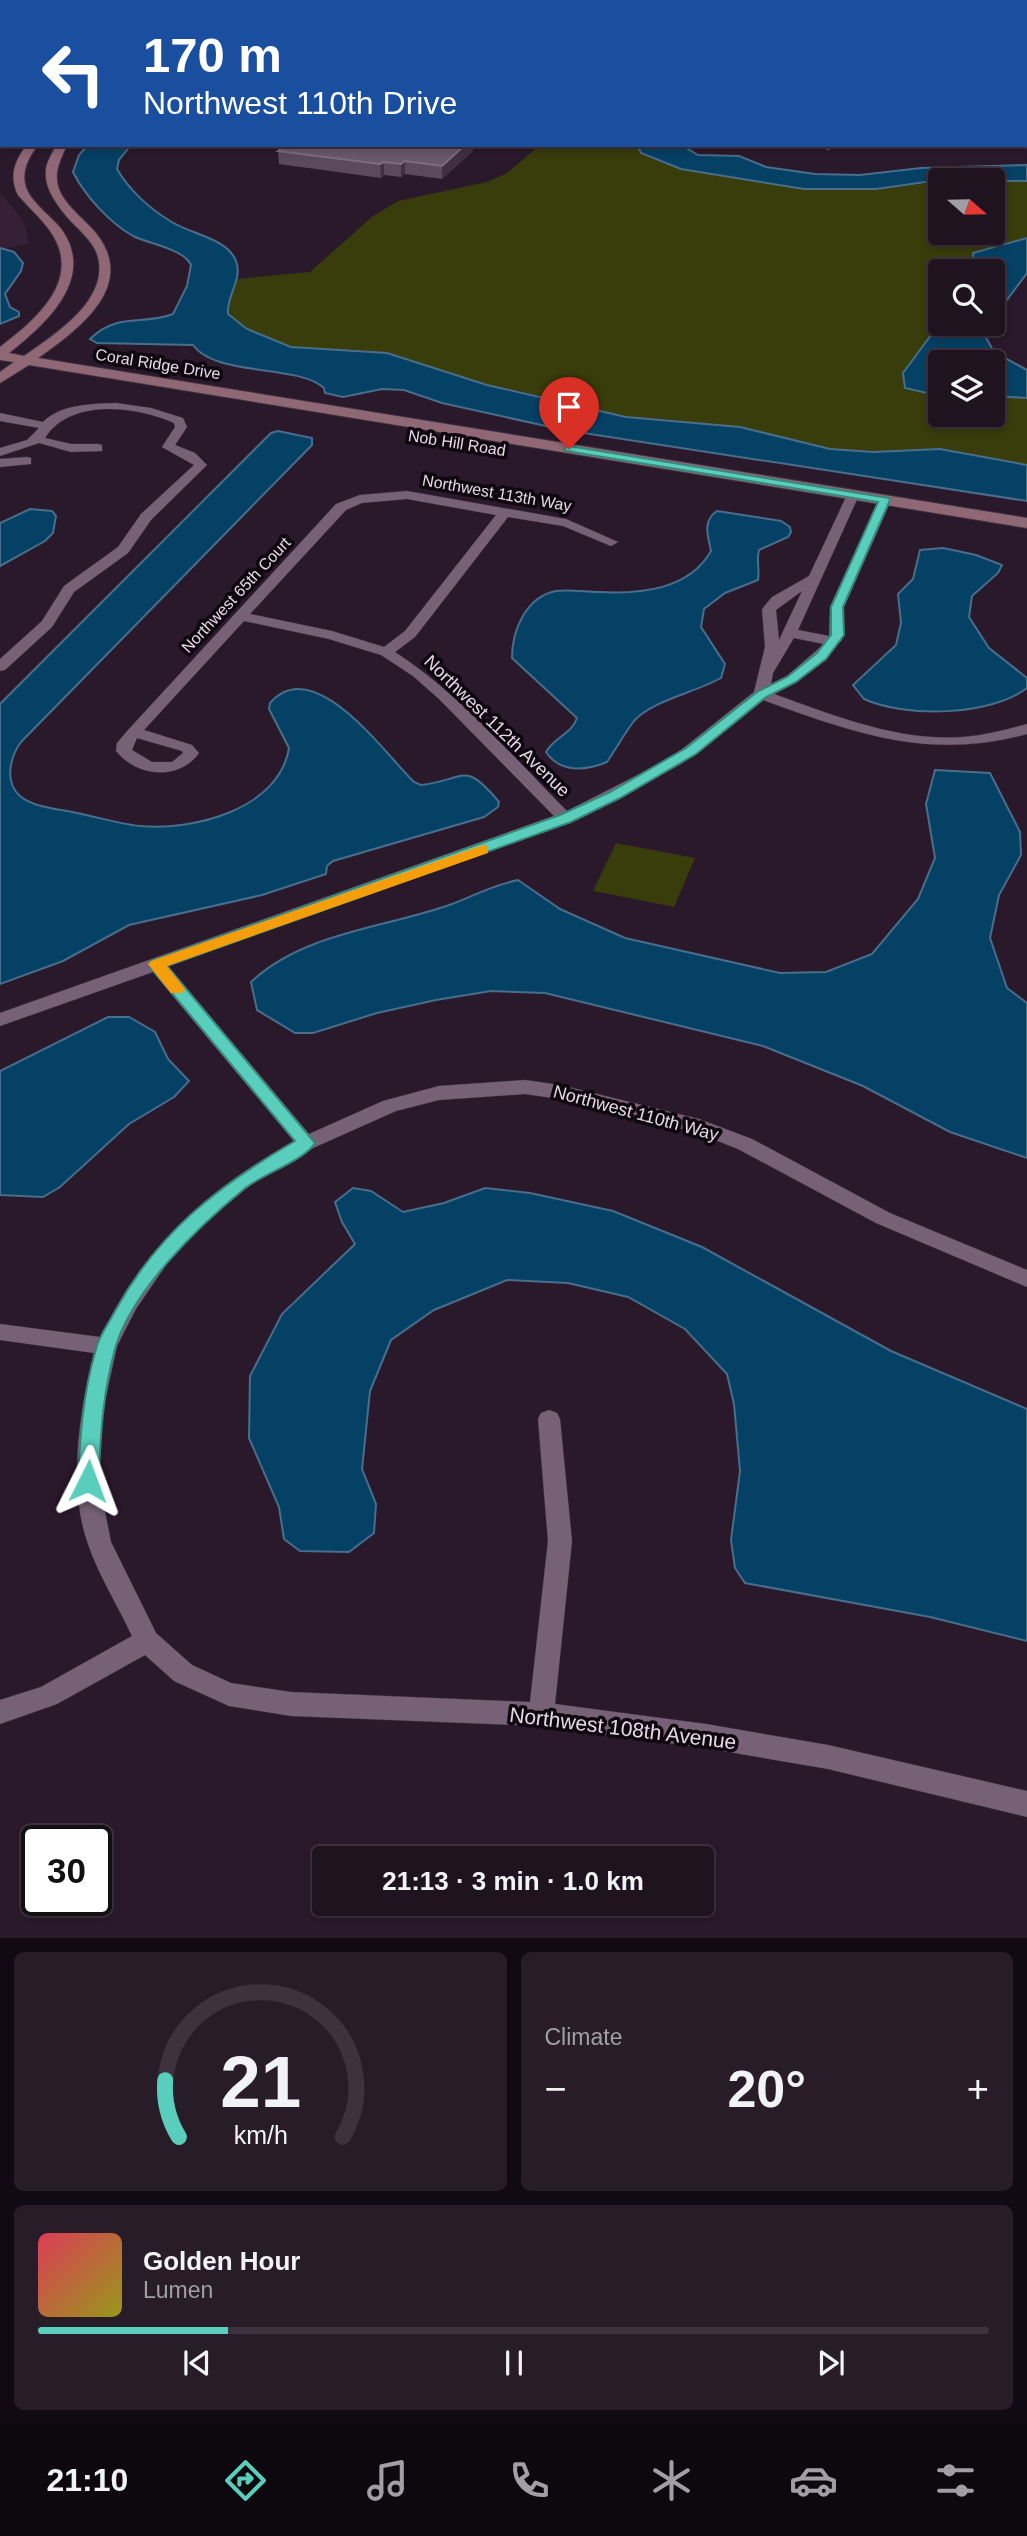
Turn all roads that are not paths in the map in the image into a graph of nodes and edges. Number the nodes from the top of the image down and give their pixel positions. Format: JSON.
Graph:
{"nodes":[{"id":1,"x":31,"y":147,"type":"edge"},
{"id":2,"x":61,"y":147,"type":"edge"},
{"id":3,"x":0,"y":355,"type":"edge"},
{"id":4,"x":25,"y":360,"type":"junction"},
{"id":5,"x":4,"y":373,"type":"edge"},
{"id":6,"x":306,"y":412,"type":"junction"},
{"id":7,"x":0,"y":417,"type":"edge"},
{"id":8,"x":46,"y":426,"type":"junction"},
{"id":9,"x":36,"y":439,"type":"junction"},
{"id":10,"x":98,"y":448,"type":"dead end"},
{"id":11,"x":0,"y":452,"type":"edge"},
{"id":12,"x":27,"y":461,"type":"dead end"},
{"id":13,"x":0,"y":463,"type":"edge"},
{"id":14,"x":373,"y":496,"type":"joint"},
{"id":15,"x":850,"y":501,"type":"junction"},
{"id":16,"x":882,"y":506,"type":"junction"},
{"id":17,"x":505,"y":512,"type":"junction"},
{"id":18,"x":1027,"y":523,"type":"edge"},
{"id":19,"x":1027,"y":536,"type":"edge"},
{"id":20,"x":611,"y":542,"type":"dead end"},
{"id":21,"x":814,"y":579,"type":"junction"},
{"id":22,"x":845,"y":585,"type":"junction"},
{"id":23,"x":240,"y":616,"type":"junction"},
{"id":24,"x":790,"y":633,"type":"junction"},
{"id":25,"x":834,"y":641,"type":"junction"},
{"id":26,"x":386,"y":652,"type":"junction"},
{"id":27,"x":0,"y":667,"type":"edge"},
{"id":28,"x":766,"y":673,"type":"junction"},
{"id":29,"x":761,"y":695,"type":"junction"},
{"id":30,"x":1027,"y":729,"type":"edge"},
{"id":31,"x":134,"y":732,"type":"dead end"},
{"id":32,"x":565,"y":818,"type":"junction"},
{"id":33,"x":156,"y":964,"type":"junction"},
{"id":34,"x":0,"y":1020,"type":"edge"},
{"id":35,"x":306,"y":1143,"type":"junction"},
{"id":36,"x":1027,"y":1279,"type":"edge"},
{"id":37,"x":0,"y":1332,"type":"edge"},
{"id":38,"x":106,"y":1346,"type":"junction"},
{"id":39,"x":550,"y":1419,"type":"dead end"},
{"id":40,"x":147,"y":1641,"type":"junction"},
{"id":41,"x":0,"y":1712,"type":"edge"},
{"id":42,"x":541,"y":1714,"type":"junction"},
{"id":43,"x":1027,"y":1804,"type":"edge"}],
"edges":[{"from":1,"to":3,"type":"main road"},
{"from":2,"to":4,"type":"main road"},
{"from":3,"to":4,"type":"main road","name":"Coral Ridge Drive"},
{"from":4,"to":5,"type":"main road"},
{"from":4,"to":6,"type":"main road","name":"Coral Ridge Drive"},
{"from":5,"to":6,"type":"main road","name":"Coral Ridge Drive"},
{"from":6,"to":15,"type":"main road","name":"Nob Hill Road"},
{"from":7,"to":8,"type":"street"},
{"from":8,"to":9,"type":"street"},
{"from":8,"to":27,"type":"street"},
{"from":9,"to":10,"type":"street"},
{"from":9,"to":11,"type":"street"},
{"from":12,"to":13,"type":"street"},
{"from":14,"to":17,"type":"street","name":"Northwest 113th Way"},
{"from":14,"to":23,"type":"street","name":"Northwest 65th Court"},
{"from":15,"to":16,"type":"main road","name":"Nob Hill Road"},
{"from":15,"to":21,"type":"street"},
{"from":16,"to":18,"type":"main road","name":"Nob Hill Road"},
{"from":16,"to":19,"type":"main road","name":"Nob Hill Road"},
{"from":16,"to":22,"type":"street"},
{"from":17,"to":20,"type":"street","name":"Northwest 113th Way"},
{"from":17,"to":26,"type":"street"},
{"from":21,"to":22,"type":"street"},
{"from":21,"to":24,"type":"street"},
{"from":21,"to":28,"type":"street"},
{"from":22,"to":25,"type":"street"},
{"from":23,"to":26,"type":"street","name":"Northwest 112th Avenue"},
{"from":23,"to":31,"type":"street","name":"Northwest 65th Court"},
{"from":24,"to":25,"type":"street"},
{"from":24,"to":28,"type":"street"},
{"from":25,"to":29,"type":"street"},
{"from":26,"to":32,"type":"street","name":"Northwest 112th Avenue"},
{"from":28,"to":29,"type":"street"},
{"from":29,"to":30,"type":"street"},
{"from":29,"to":32,"type":"street"},
{"from":32,"to":33,"type":"street"},
{"from":33,"to":34,"type":"street"},
{"from":33,"to":35,"type":"street"},
{"from":35,"to":36,"type":"street","name":"Northwest 110th Way"},
{"from":35,"to":38,"type":"street","name":"Northwest 110th Way"},
{"from":37,"to":38,"type":"street"},
{"from":38,"to":40,"type":"street","name":"Northwest 110th Way"},
{"from":39,"to":42,"type":"street"},
{"from":40,"to":41,"type":"street"},
{"from":40,"to":42,"type":"street","name":"Northwest 108th Avenue"},
{"from":42,"to":43,"type":"street","name":"Northwest 108th Avenue"}]}
